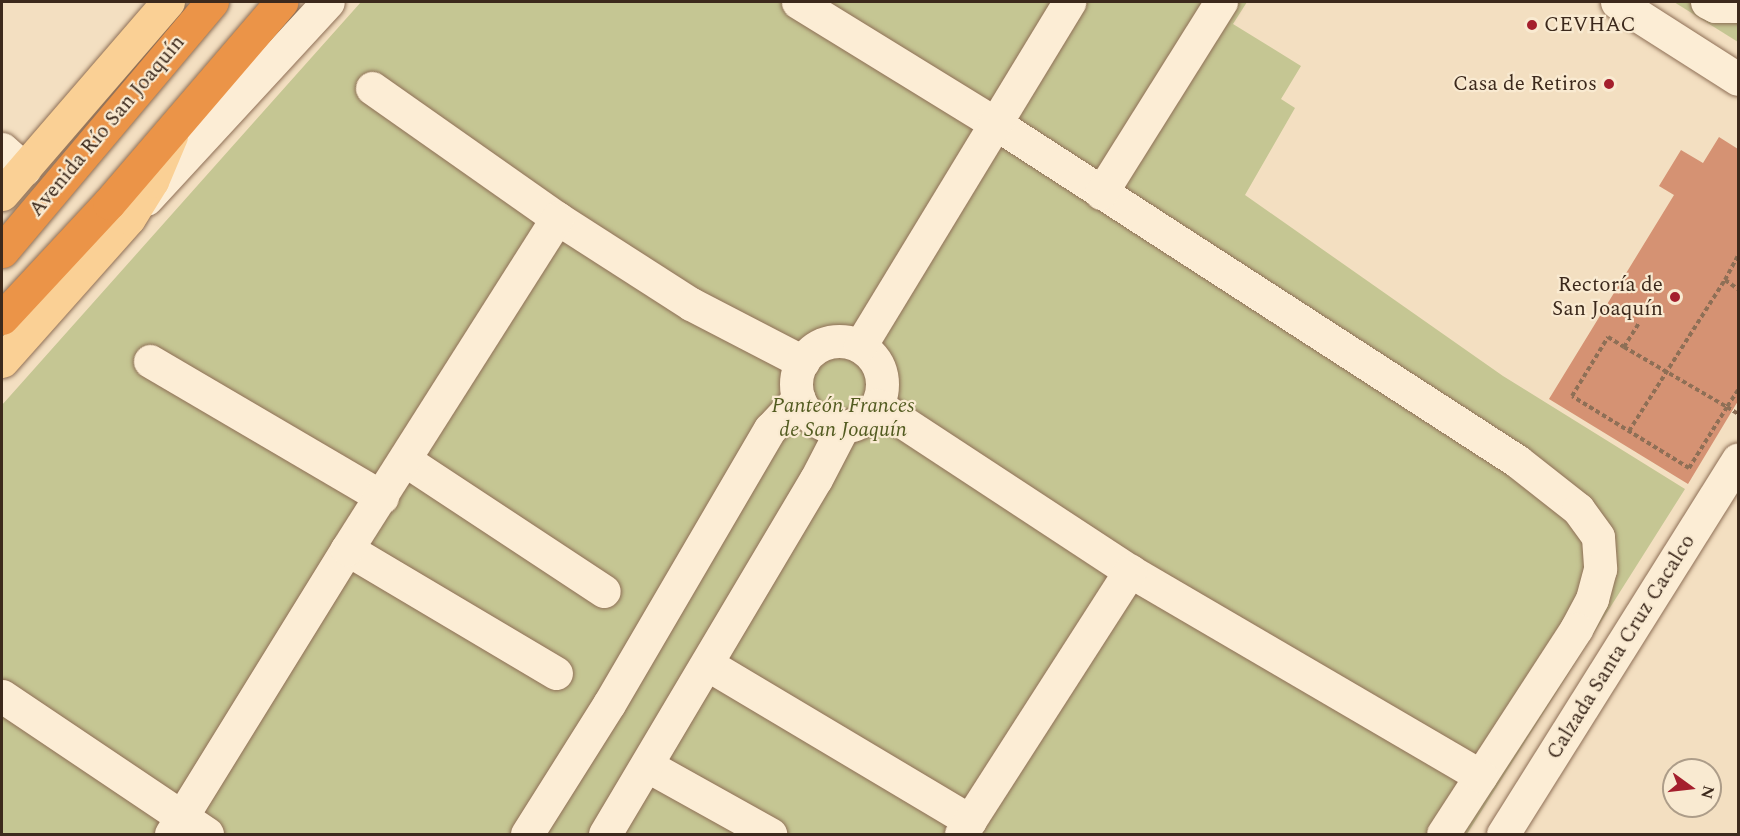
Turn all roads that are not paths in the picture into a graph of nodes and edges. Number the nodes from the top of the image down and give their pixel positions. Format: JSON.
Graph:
{"nodes":[{"id":1,"x":168,"y":2,"type":"edge"},
{"id":2,"x":212,"y":2,"type":"edge"},
{"id":3,"x":281,"y":2,"type":"edge"},
{"id":4,"x":328,"y":2,"type":"edge"},
{"id":5,"x":798,"y":2,"type":"edge"},
{"id":6,"x":1070,"y":2,"type":"edge"},
{"id":7,"x":1221,"y":2,"type":"edge"},
{"id":8,"x":1617,"y":2,"type":"edge"},
{"id":9,"x":1707,"y":2,"type":"edge"},
{"id":10,"x":1738,"y":6,"type":"edge"},
{"id":11,"x":1738,"y":78,"type":"edge"},
{"id":12,"x":372,"y":88,"type":"dead end"},
{"id":13,"x":995,"y":123,"type":"junction"},
{"id":14,"x":176,"y":125,"type":"junction"},
{"id":15,"x":13,"y":159,"type":"edge"},
{"id":16,"x":1101,"y":193,"type":"junction"},
{"id":17,"x":2,"y":194,"type":"edge"},
{"id":18,"x":129,"y":218,"type":"junction"},
{"id":19,"x":557,"y":218,"type":"junction"},
{"id":20,"x":2,"y":250,"type":"edge"},
{"id":21,"x":2,"y":318,"type":"edge"},
{"id":22,"x":860,"y":346,"type":"junction"},
{"id":23,"x":2,"y":361,"type":"edge"},
{"id":24,"x":150,"y":361,"type":"dead end"},
{"id":25,"x":803,"y":362,"type":"junction"},
{"id":26,"x":799,"y":398,"type":"junction"},
{"id":27,"x":877,"y":405,"type":"junction"},
{"id":28,"x":843,"y":427,"type":"junction"},
{"id":29,"x":405,"y":460,"type":"junction"},
{"id":30,"x":1738,"y":460,"type":"edge"},
{"id":31,"x":382,"y":497,"type":"junction"},
{"id":32,"x":347,"y":549,"type":"junction"},
{"id":33,"x":1130,"y":571,"type":"junction"},
{"id":34,"x":604,"y":591,"type":"dead end"},
{"id":35,"x":707,"y":664,"type":"junction"},
{"id":36,"x":556,"y":673,"type":"dead end"},
{"id":37,"x":2,"y":696,"type":"edge"},
{"id":38,"x":648,"y":766,"type":"junction"},
{"id":39,"x":1481,"y":776,"type":"junction"},
{"id":40,"x":966,"y":828,"type":"edge"},
{"id":41,"x":186,"y":829,"type":"edge"},
{"id":42,"x":527,"y":834,"type":"edge"},
{"id":43,"x":605,"y":834,"type":"edge"},
{"id":44,"x":770,"y":834,"type":"edge"},
{"id":45,"x":1443,"y":834,"type":"edge"},
{"id":46,"x":1503,"y":834,"type":"edge"}],
"edges":[{"from":1,"to":15,"type":"main road","name":"Avenida Río San Joaquín"},
{"from":2,"to":20,"type":"highway","name":"Avenida Río San Joaquín"},
{"from":3,"to":14,"type":"highway"},
{"from":4,"to":18,"type":"street"},
{"from":5,"to":13,"type":"street"},
{"from":6,"to":13,"type":"street"},
{"from":7,"to":16,"type":"street"},
{"from":8,"to":11,"type":"street"},
{"from":9,"to":10,"type":"street"},
{"from":12,"to":19,"type":"street"},
{"from":13,"to":16,"type":"street"},
{"from":13,"to":22,"type":"street"},
{"from":14,"to":18,"type":"main road"},
{"from":14,"to":21,"type":"highway"},
{"from":15,"to":17,"type":"main road","name":"Avenida Río San Joaquín"},
{"from":16,"to":39,"type":"street"},
{"from":18,"to":23,"type":"main road"},
{"from":19,"to":25,"type":"street"},
{"from":19,"to":29,"type":"street"},
{"from":22,"to":25,"type":"street"},
{"from":22,"to":27,"type":"street"},
{"from":24,"to":31,"type":"street"},
{"from":25,"to":26,"type":"street"},
{"from":26,"to":28,"type":"street"},
{"from":26,"to":42,"type":"street"},
{"from":27,"to":28,"type":"street"},
{"from":27,"to":33,"type":"street"},
{"from":28,"to":35,"type":"street"},
{"from":29,"to":31,"type":"street"},
{"from":29,"to":34,"type":"street"},
{"from":30,"to":46,"type":"street","name":"Calzada Santa Cruz Cacalco"},
{"from":31,"to":32,"type":"street"},
{"from":32,"to":36,"type":"street"},
{"from":32,"to":41,"type":"street"},
{"from":33,"to":39,"type":"street"},
{"from":33,"to":40,"type":"street"},
{"from":35,"to":38,"type":"street"},
{"from":35,"to":40,"type":"street"},
{"from":37,"to":41,"type":"street"},
{"from":38,"to":43,"type":"street"},
{"from":38,"to":44,"type":"street"},
{"from":39,"to":45,"type":"street"}]}
